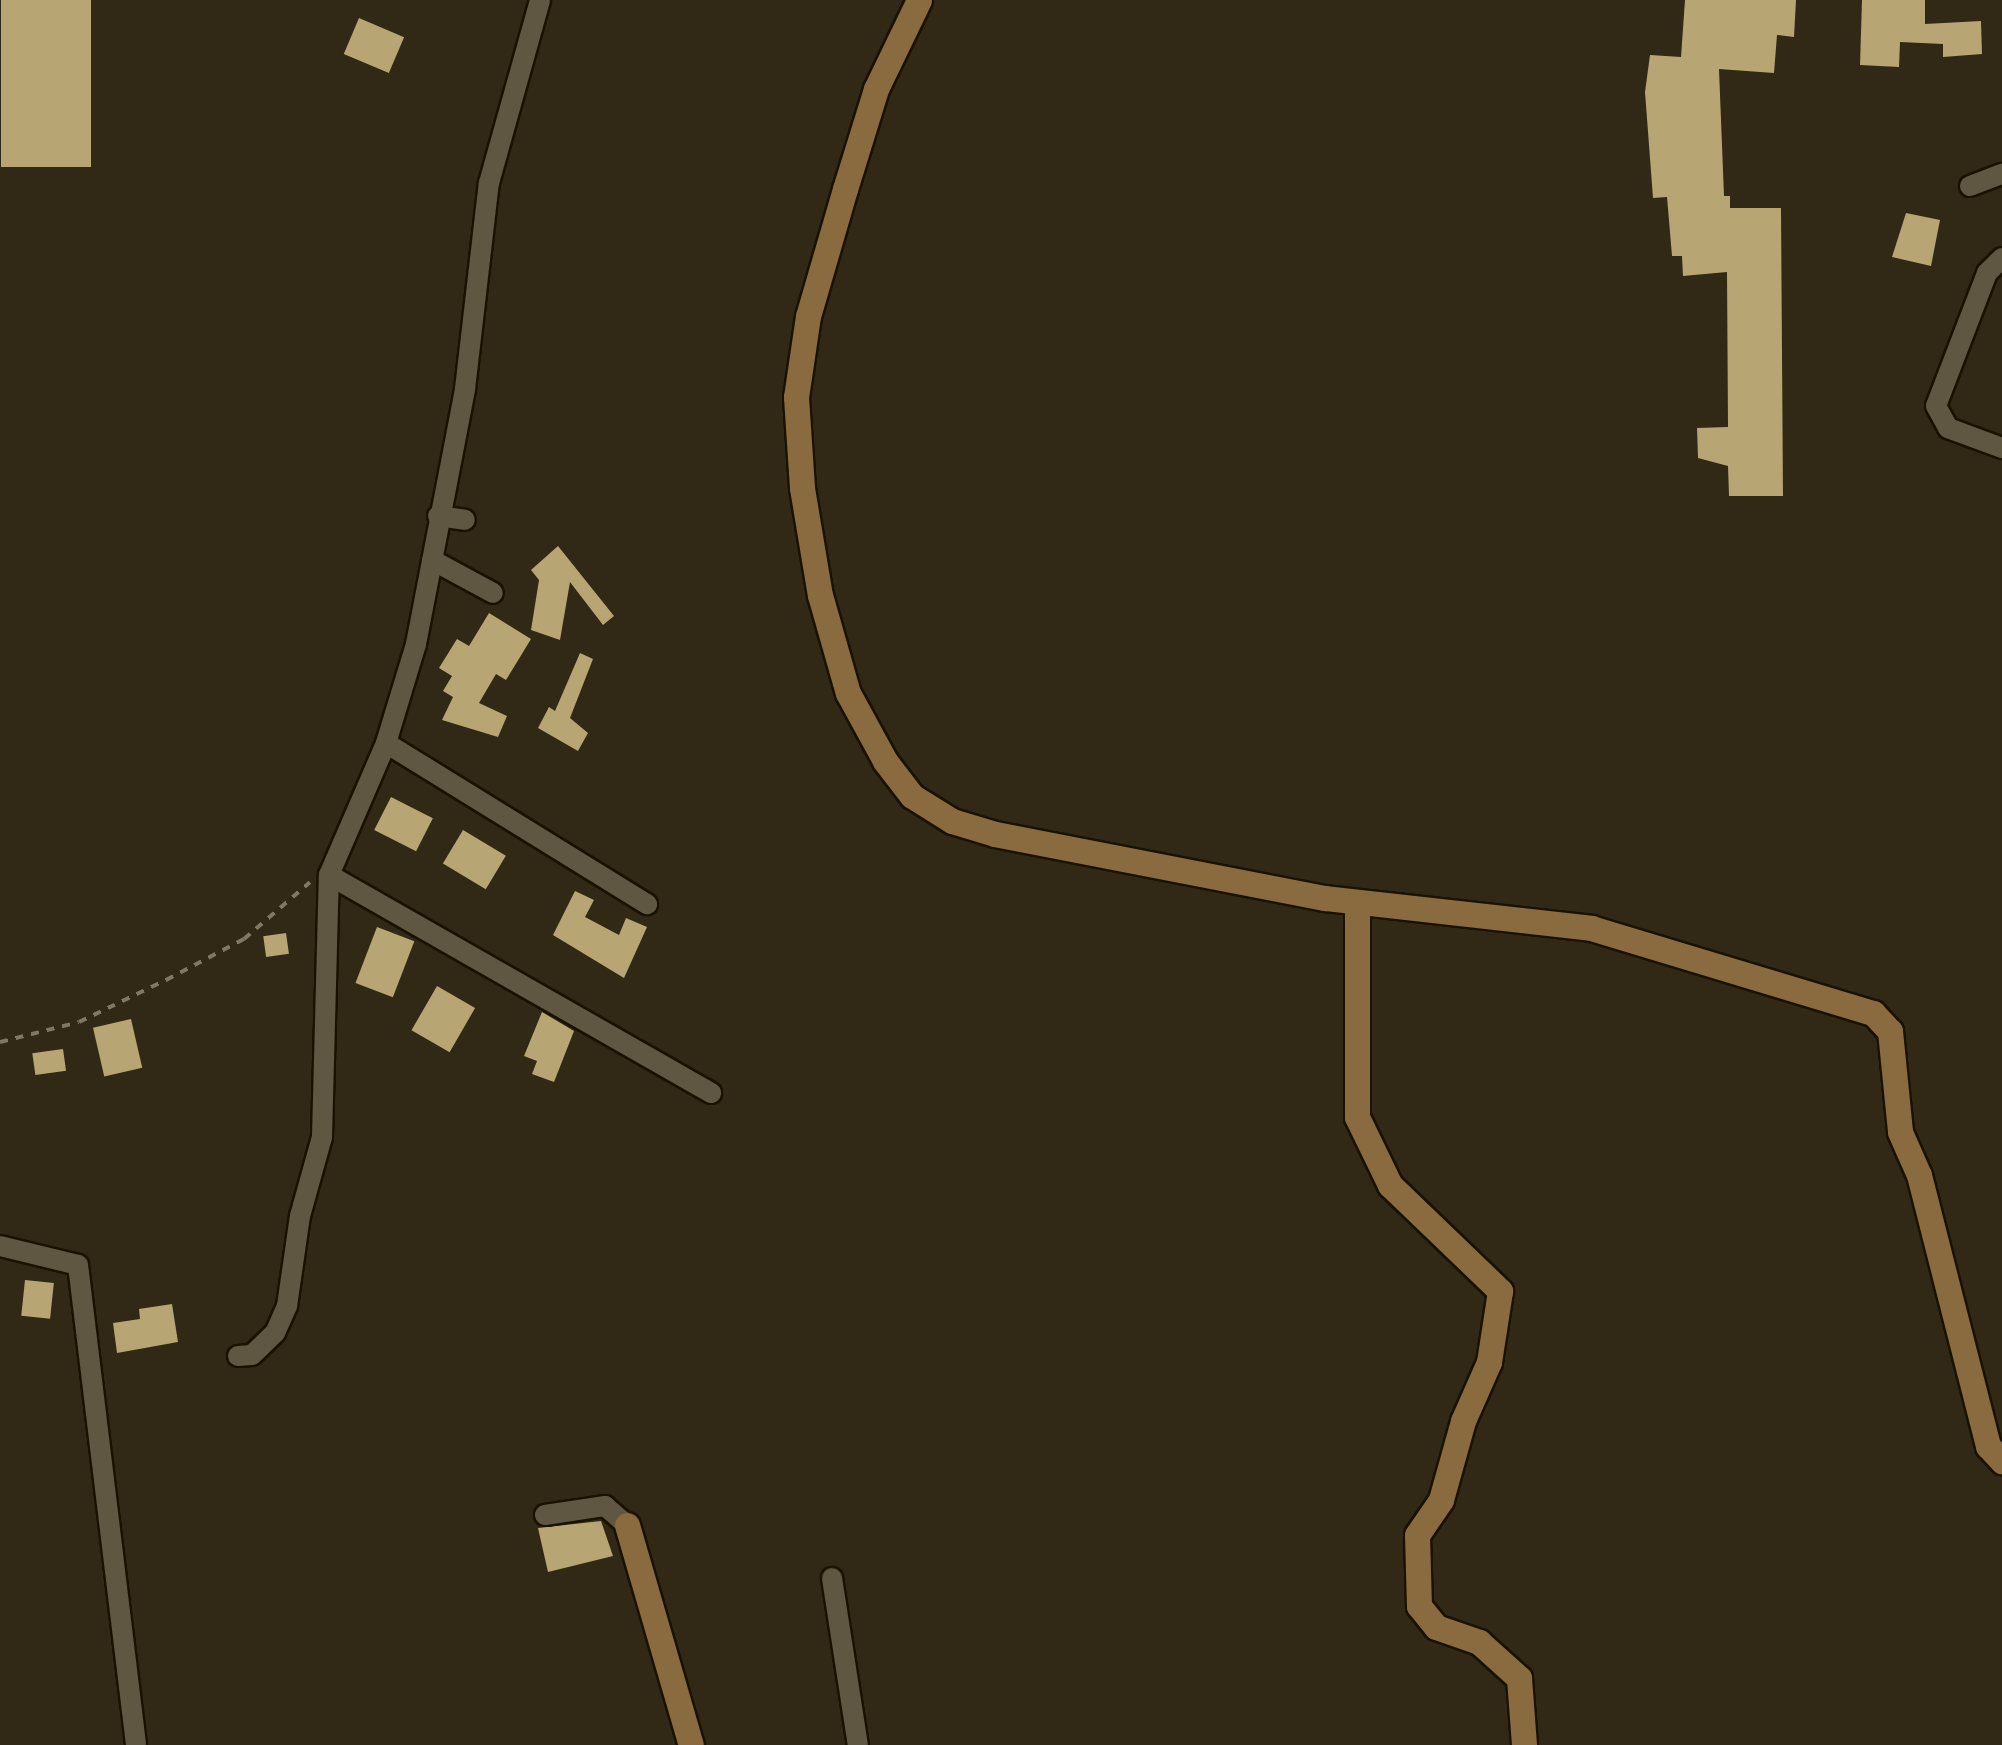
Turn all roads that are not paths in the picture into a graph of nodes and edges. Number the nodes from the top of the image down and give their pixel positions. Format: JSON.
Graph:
{"nodes":[{"id":1,"x":540,"y":0,"type":"edge"},
{"id":2,"x":919,"y":0,"type":"edge"},
{"id":3,"x":2002,"y":174,"type":"edge"},
{"id":4,"x":1970,"y":186,"type":"dead end"},
{"id":5,"x":2002,"y":258,"type":"edge"},
{"id":6,"x":2002,"y":448,"type":"edge"},
{"id":7,"x":438,"y":516,"type":"junction"},
{"id":8,"x":465,"y":520,"type":"dead end"},
{"id":9,"x":432,"y":560,"type":"junction"},
{"id":10,"x":493,"y":593,"type":"dead end"},
{"id":11,"x":386,"y":743,"type":"junction"},
{"id":12,"x":329,"y":876,"type":"junction"},
{"id":13,"x":1357,"y":903,"type":"junction"},
{"id":14,"x":647,"y":904,"type":"dead end"},
{"id":15,"x":710,"y":1093,"type":"dead end"},
{"id":16,"x":0,"y":1246,"type":"edge"},
{"id":17,"x":238,"y":1356,"type":"dead end"},
{"id":18,"x":2002,"y":1462,"type":"edge"},
{"id":19,"x":546,"y":1515,"type":"dead end"},
{"id":20,"x":627,"y":1524,"type":"joint"},
{"id":21,"x":832,"y":1578,"type":"dead end"},
{"id":22,"x":136,"y":1745,"type":"edge"},
{"id":23,"x":691,"y":1745,"type":"edge"},
{"id":24,"x":858,"y":1745,"type":"edge"},
{"id":25,"x":1524,"y":1745,"type":"edge"}],
"edges":[{"from":1,"to":7,"type":"street"},
{"from":2,"to":13,"type":"street"},
{"from":3,"to":4,"type":"street"},
{"from":5,"to":6,"type":"street"},
{"from":7,"to":8,"type":"street"},
{"from":7,"to":9,"type":"street"},
{"from":9,"to":10,"type":"street"},
{"from":9,"to":11,"type":"street"},
{"from":11,"to":12,"type":"street"},
{"from":11,"to":14,"type":"street"},
{"from":12,"to":15,"type":"street"},
{"from":12,"to":17,"type":"street"},
{"from":13,"to":18,"type":"street"},
{"from":13,"to":25,"type":"street"},
{"from":16,"to":22,"type":"street"},
{"from":19,"to":20,"type":"street"},
{"from":20,"to":23,"type":"street"},
{"from":21,"to":24,"type":"street"}]}
